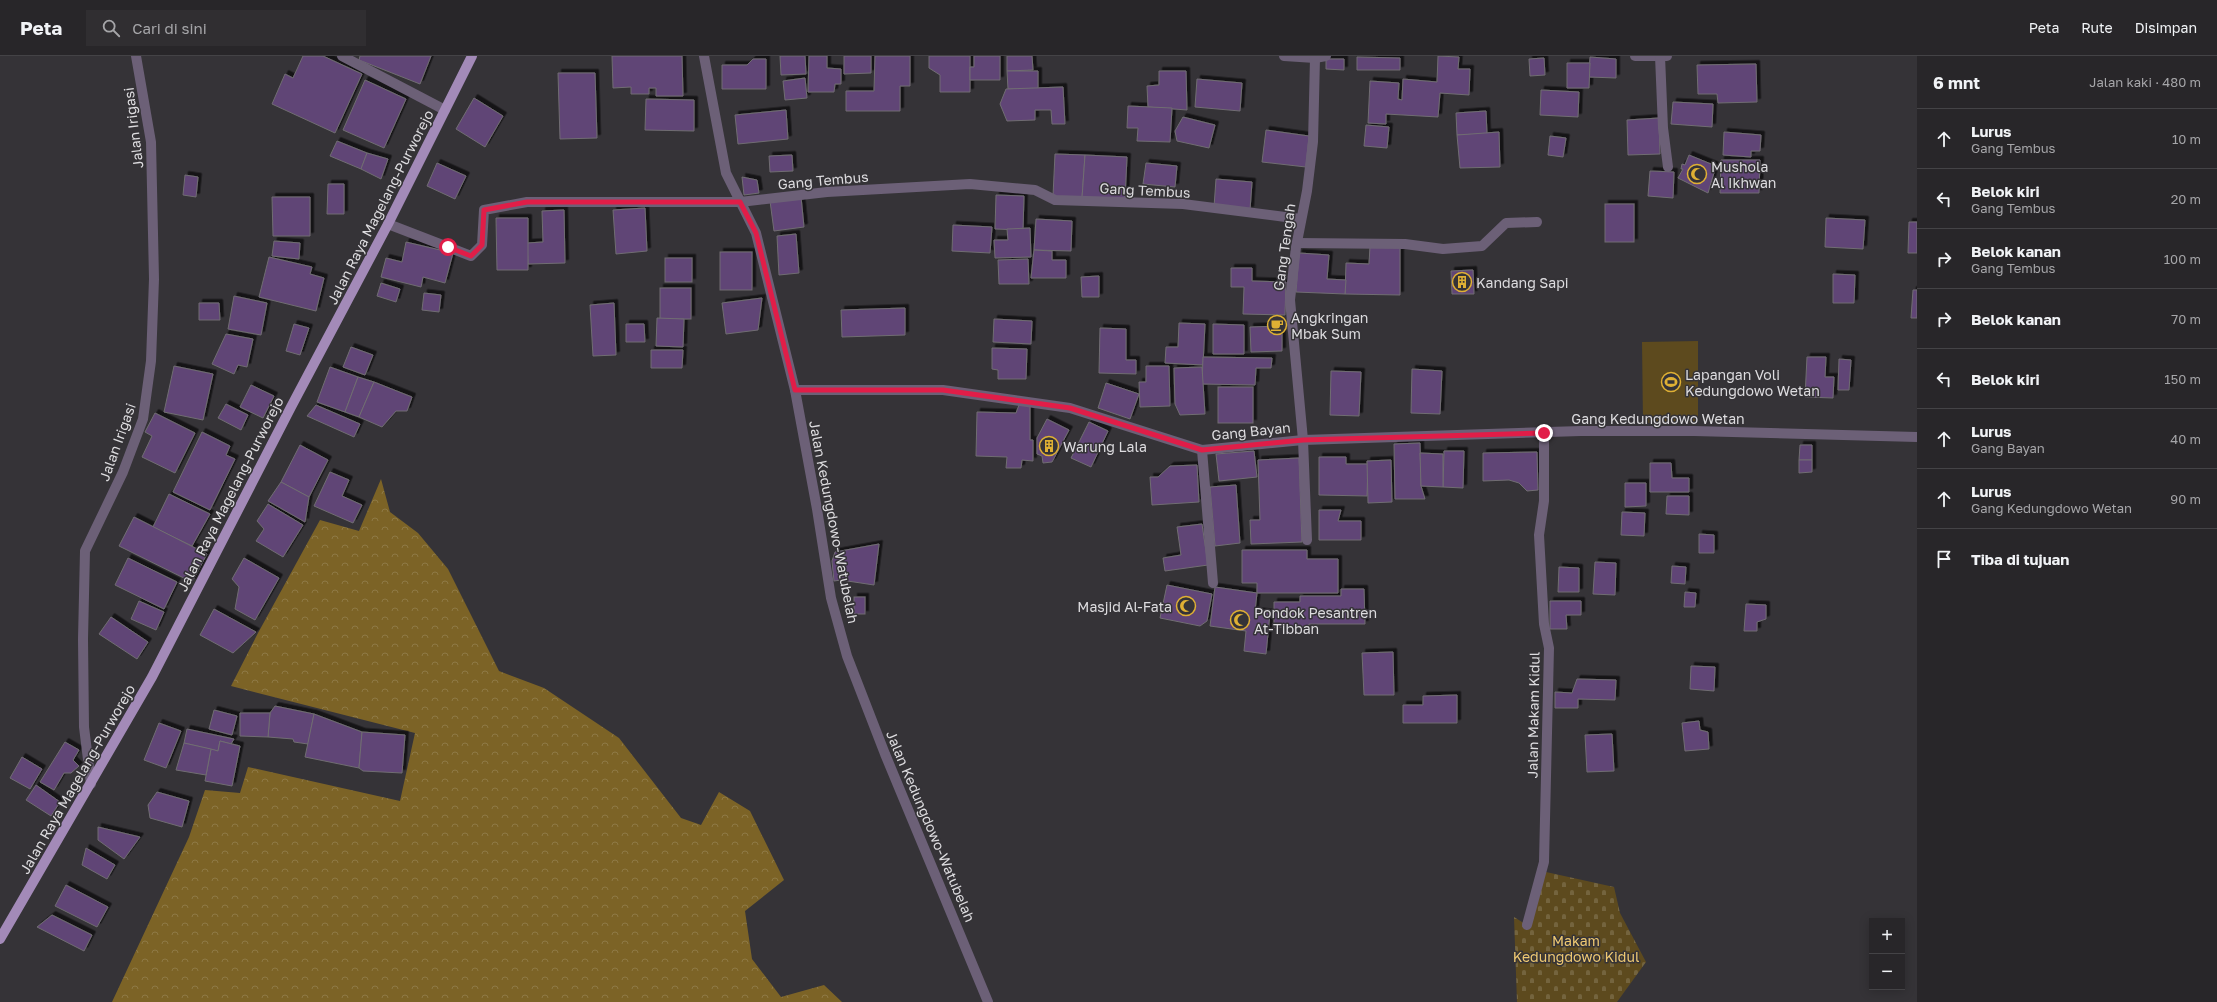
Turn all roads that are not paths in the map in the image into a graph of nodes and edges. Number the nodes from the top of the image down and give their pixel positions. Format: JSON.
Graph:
{"nodes":[{"id":1,"x":136,"y":56,"type":"edge"},
{"id":2,"x":342,"y":56,"type":"edge"},
{"id":3,"x":472,"y":56,"type":"edge"},
{"id":4,"x":704,"y":56,"type":"edge"},
{"id":5,"x":1284,"y":56,"type":"edge"},
{"id":6,"x":1326,"y":56,"type":"edge"},
{"id":7,"x":1635,"y":56,"type":"edge"},
{"id":8,"x":1660,"y":56,"type":"edge"},
{"id":9,"x":1667,"y":56,"type":"edge"},
{"id":10,"x":1315,"y":58,"type":"junction"},
{"id":11,"x":445,"y":110,"type":"junction"},
{"id":12,"x":1668,"y":167,"type":"dead end"},
{"id":13,"x":740,"y":202,"type":"junction"},
{"id":14,"x":1301,"y":219,"type":"junction"},
{"id":15,"x":1537,"y":222,"type":"dead end"},
{"id":16,"x":388,"y":224,"type":"junction"},
{"id":17,"x":1297,"y":243,"type":"junction"},
{"id":18,"x":795,"y":390,"type":"junction"},
{"id":19,"x":1544,"y":433,"type":"junction"},
{"id":20,"x":1917,"y":438,"type":"edge"},
{"id":21,"x":1303,"y":440,"type":"junction"},
{"id":22,"x":1202,"y":450,"type":"junction"},
{"id":23,"x":1307,"y":540,"type":"dead end"},
{"id":24,"x":1212,"y":583,"type":"dead end"},
{"id":25,"x":91,"y":784,"type":"junction"},
{"id":26,"x":1527,"y":925,"type":"dead end"},
{"id":27,"x":0,"y":939,"type":"edge"},
{"id":28,"x":988,"y":1002,"type":"edge"}],
"edges":[{"from":1,"to":25,"type":"street","name":"Jalan Irigasi"},
{"from":2,"to":11,"type":"street"},
{"from":3,"to":11,"type":"main road","name":"Jalan Raya Magelang-Purworejo"},
{"from":4,"to":13,"type":"street","name":"Jalan Kedungdowo-Watubelah"},
{"from":5,"to":10,"type":"street"},
{"from":6,"to":10,"type":"street"},
{"from":7,"to":8,"type":"street"},
{"from":8,"to":9,"type":"street"},
{"from":8,"to":12,"type":"street"},
{"from":10,"to":14,"type":"street","name":"Gang Tengah"},
{"from":11,"to":16,"type":"main road","name":"Jalan Raya Magelang-Purworejo"},
{"from":13,"to":14,"type":"street","name":"Gang Tembus"},
{"from":13,"to":16,"type":"street","name":"Gang Tembus"},
{"from":13,"to":18,"type":"street","name":"Jalan Kedungdowo-Watubelah"},
{"from":14,"to":17,"type":"street","name":"Gang Tengah"},
{"from":15,"to":17,"type":"street"},
{"from":16,"to":25,"type":"main road","name":"Jalan Raya Magelang-Purworejo"},
{"from":17,"to":21,"type":"street","name":"Gang Tengah"},
{"from":18,"to":22,"type":"street"},
{"from":18,"to":28,"type":"street","name":"Jalan Kedungdowo-Watubelah"},
{"from":19,"to":20,"type":"street","name":"Gang Kedungdowo Wetan"},
{"from":19,"to":21,"type":"street","name":"Gang Kedungdowo Wetan"},
{"from":19,"to":26,"type":"street","name":"Jalan Makam Kidul"},
{"from":21,"to":22,"type":"street","name":"Gang Bayan"},
{"from":21,"to":23,"type":"street","name":"Gang Tengah"},
{"from":22,"to":24,"type":"street"},
{"from":25,"to":27,"type":"main road","name":"Jalan Raya Magelang-Purworejo"}]}
